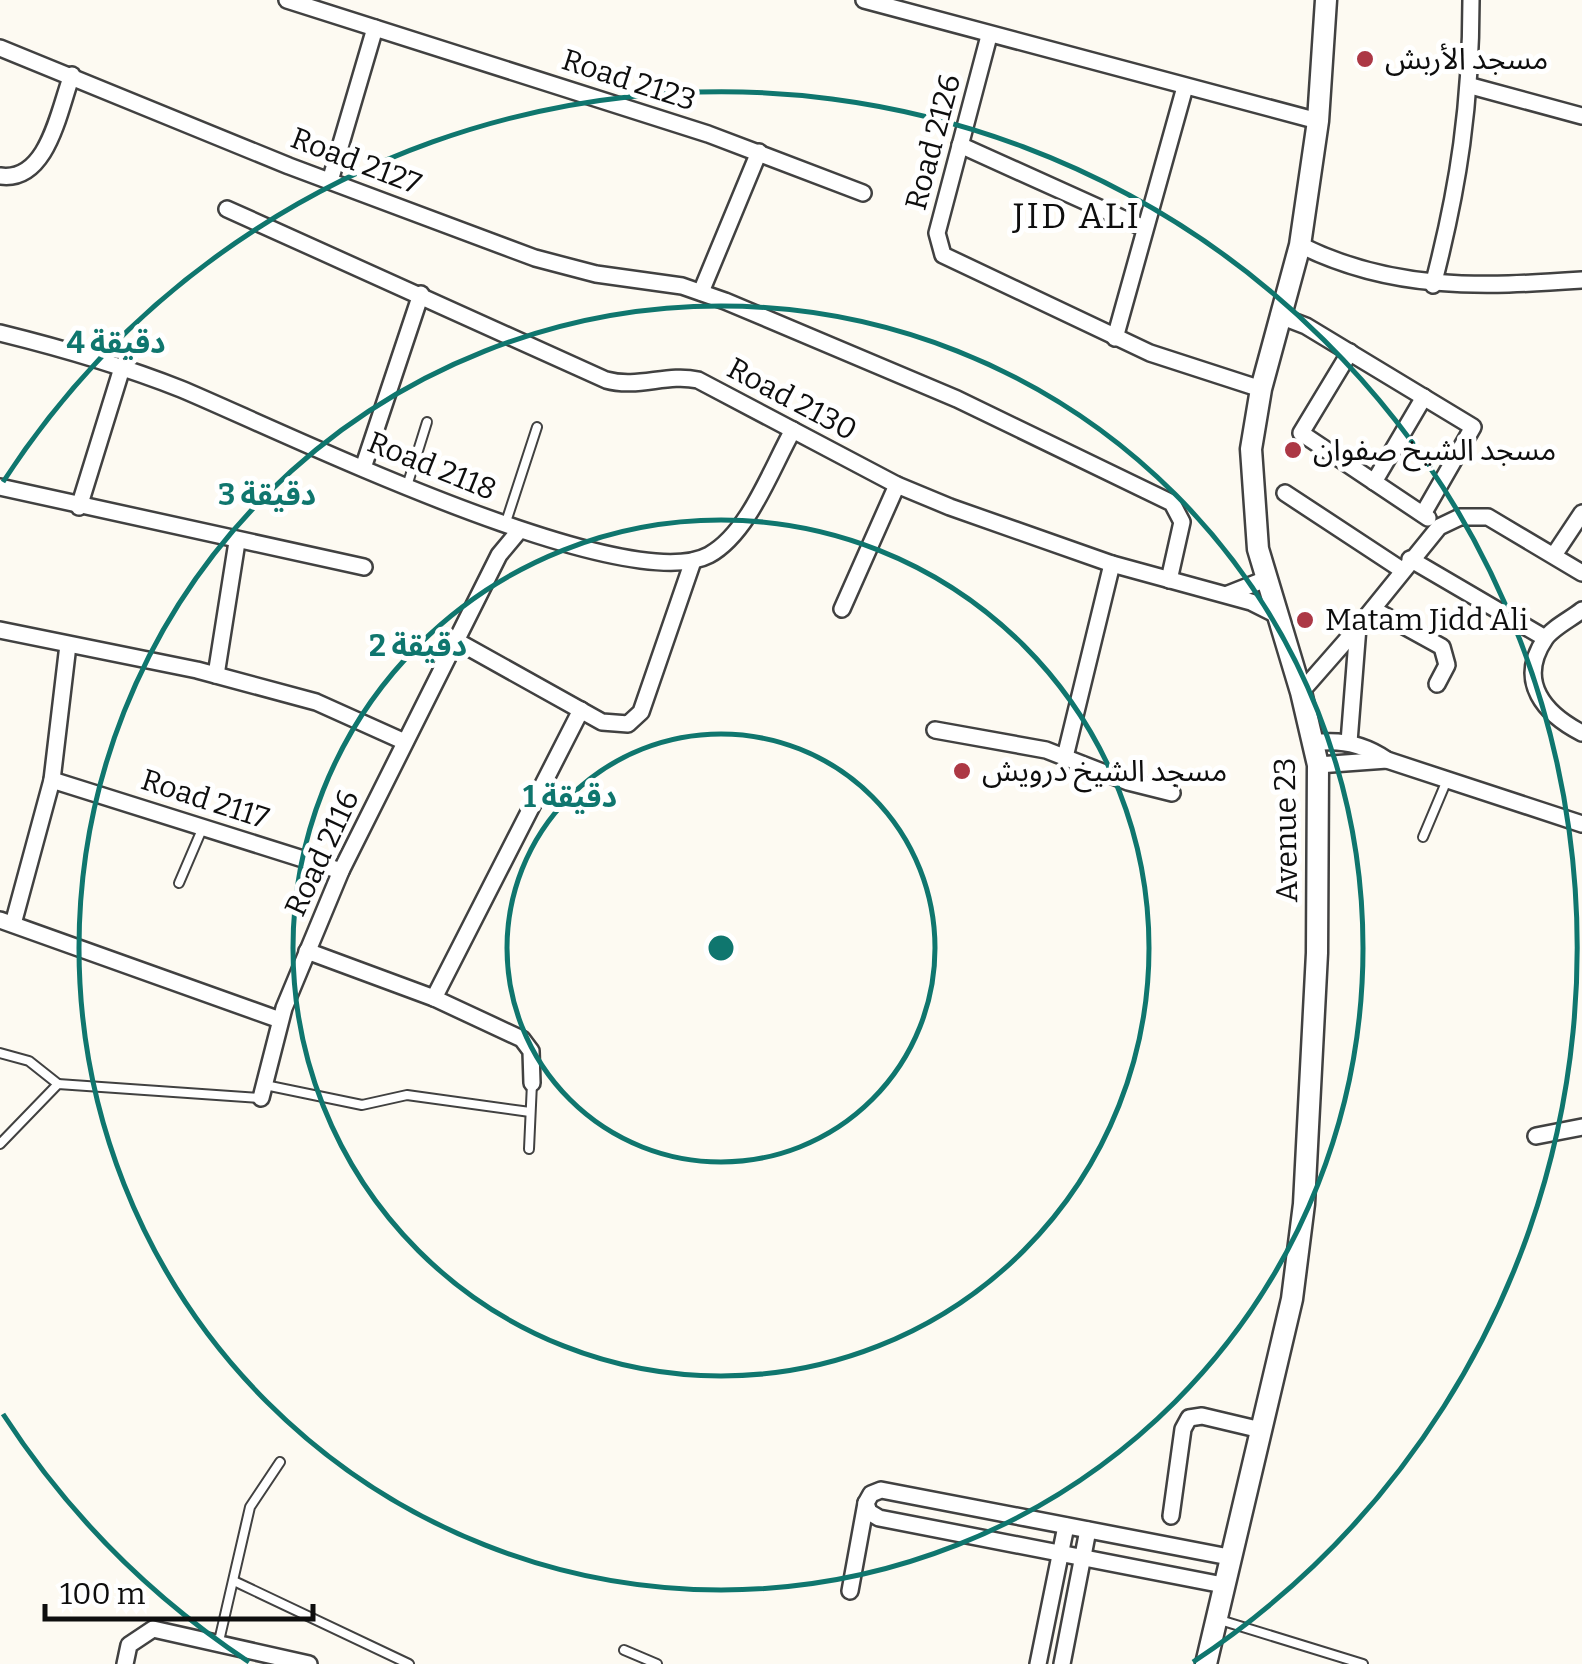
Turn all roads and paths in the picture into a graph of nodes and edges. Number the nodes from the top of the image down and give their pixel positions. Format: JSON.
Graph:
{"nodes":[{"id":1,"x":287,"y":0,"type":"edge"},
{"id":2,"x":864,"y":0,"type":"edge"},
{"id":3,"x":1326,"y":0,"type":"edge"},
{"id":4,"x":1471,"y":0,"type":"edge"},
{"id":5,"x":375,"y":28,"type":"junction"},
{"id":6,"x":990,"y":36,"type":"junction"},
{"id":7,"x":0,"y":48,"type":"edge"},
{"id":8,"x":72,"y":75,"type":"junction"},
{"id":9,"x":1471,"y":86,"type":"junction"},
{"id":10,"x":1185,"y":87,"type":"junction"},
{"id":11,"x":1582,"y":116,"type":"edge"},
{"id":12,"x":1318,"y":121,"type":"junction"},
{"id":13,"x":960,"y":145,"type":"junction"},
{"id":14,"x":759,"y":152,"type":"junction"},
{"id":15,"x":0,"y":176,"type":"edge"},
{"id":16,"x":330,"y":182,"type":"junction"},
{"id":17,"x":863,"y":193,"type":"dead end"},
{"id":18,"x":226,"y":209,"type":"dead end"},
{"id":19,"x":1144,"y":228,"type":"junction"},
{"id":20,"x":1300,"y":246,"type":"junction"},
{"id":21,"x":1582,"y":280,"type":"edge"},
{"id":22,"x":1433,"y":286,"type":"junction"},
{"id":23,"x":702,"y":292,"type":"junction"},
{"id":24,"x":421,"y":294,"type":"junction"},
{"id":25,"x":1280,"y":316,"type":"junction"},
{"id":26,"x":0,"y":334,"type":"edge"},
{"id":27,"x":1115,"y":338,"type":"junction"},
{"id":28,"x":1350,"y":352,"type":"junction"},
{"id":29,"x":122,"y":368,"type":"junction"},
{"id":30,"x":1261,"y":389,"type":"junction"},
{"id":31,"x":1424,"y":397,"type":"junction"},
{"id":32,"x":427,"y":422,"type":"dead end"},
{"id":33,"x":537,"y":427,"type":"dead end"},
{"id":34,"x":793,"y":430,"type":"junction"},
{"id":35,"x":363,"y":468,"type":"junction"},
{"id":36,"x":1374,"y":482,"type":"junction"},
{"id":37,"x":407,"y":486,"type":"junction"},
{"id":38,"x":897,"y":486,"type":"junction"},
{"id":39,"x":0,"y":487,"type":"edge"},
{"id":40,"x":1285,"y":493,"type":"dead end"},
{"id":41,"x":78,"y":506,"type":"junction"},
{"id":42,"x":1582,"y":512,"type":"edge"},
{"id":43,"x":1423,"y":514,"type":"junction"},
{"id":44,"x":512,"y":528,"type":"junction"},
{"id":45,"x":1439,"y":528,"type":"junction"},
{"id":46,"x":238,"y":542,"type":"junction"},
{"id":47,"x":1554,"y":555,"type":"junction"},
{"id":48,"x":692,"y":561,"type":"junction"},
{"id":49,"x":1112,"y":564,"type":"junction"},
{"id":50,"x":1406,"y":564,"type":"junction"},
{"id":51,"x":364,"y":567,"type":"dead end"},
{"id":52,"x":1582,"y":573,"type":"edge"},
{"id":53,"x":1168,"y":580,"type":"junction"},
{"id":54,"x":1266,"y":580,"type":"junction"},
{"id":55,"x":1224,"y":595,"type":"junction"},
{"id":56,"x":1373,"y":608,"type":"junction"},
{"id":57,"x":842,"y":609,"type":"dead end"},
{"id":58,"x":1582,"y":610,"type":"edge"},
{"id":59,"x":1276,"y":615,"type":"junction"},
{"id":60,"x":1358,"y":628,"type":"junction"},
{"id":61,"x":0,"y":630,"type":"edge"},
{"id":62,"x":1545,"y":638,"type":"junction"},
{"id":63,"x":456,"y":640,"type":"junction"},
{"id":64,"x":68,"y":645,"type":"junction"},
{"id":65,"x":216,"y":676,"type":"junction"},
{"id":66,"x":1438,"y":684,"type":"dead end"},
{"id":67,"x":1301,"y":692,"type":"junction"},
{"id":68,"x":580,"y":710,"type":"junction"},
{"id":69,"x":935,"y":730,"type":"dead end"},
{"id":70,"x":1582,"y":732,"type":"edge"},
{"id":71,"x":405,"y":742,"type":"junction"},
{"id":72,"x":1314,"y":742,"type":"junction"},
{"id":73,"x":1349,"y":742,"type":"junction"},
{"id":74,"x":1065,"y":757,"type":"junction"},
{"id":75,"x":1387,"y":760,"type":"junction"},
{"id":76,"x":1318,"y":765,"type":"junction"},
{"id":77,"x":52,"y":780,"type":"junction"},
{"id":78,"x":1447,"y":780,"type":"junction"},
{"id":79,"x":1172,"y":793,"type":"dead end"},
{"id":80,"x":1582,"y":824,"type":"edge"},
{"id":81,"x":203,"y":827,"type":"junction"},
{"id":82,"x":1424,"y":837,"type":"dead end"},
{"id":83,"x":342,"y":871,"type":"junction"},
{"id":84,"x":179,"y":883,"type":"dead end"},
{"id":85,"x":6,"y":922,"type":"edge"},
{"id":86,"x":307,"y":951,"type":"junction"},
{"id":87,"x":434,"y":998,"type":"junction"},
{"id":88,"x":280,"y":1020,"type":"junction"},
{"id":89,"x":0,"y":1053,"type":"edge"},
{"id":90,"x":532,"y":1083,"type":"joint"},
{"id":91,"x":58,"y":1084,"type":"junction"},
{"id":92,"x":263,"y":1091,"type":"junction"},
{"id":93,"x":530,"y":1112,"type":"junction"},
{"id":94,"x":1582,"y":1127,"type":"edge"},
{"id":95,"x":1536,"y":1136,"type":"dead end"},
{"id":96,"x":0,"y":1144,"type":"edge"},
{"id":97,"x":529,"y":1149,"type":"dead end"},
{"id":98,"x":1260,"y":1430,"type":"junction"},
{"id":99,"x":280,"y":1462,"type":"dead end"},
{"id":100,"x":866,"y":1502,"type":"junction"},
{"id":101,"x":953,"y":1504,"type":"junction"},
{"id":102,"x":1171,"y":1516,"type":"dead end"},
{"id":103,"x":1066,"y":1526,"type":"junction"},
{"id":104,"x":1088,"y":1530,"type":"junction"},
{"id":105,"x":948,"y":1531,"type":"junction"},
{"id":106,"x":1060,"y":1553,"type":"junction"},
{"id":107,"x":1230,"y":1557,"type":"junction"},
{"id":108,"x":1082,"y":1558,"type":"junction"},
{"id":109,"x":236,"y":1582,"type":"junction"},
{"id":110,"x":1223,"y":1585,"type":"junction"},
{"id":111,"x":850,"y":1591,"type":"dead end"},
{"id":112,"x":1215,"y":1619,"type":"junction"},
{"id":113,"x":219,"y":1642,"type":"junction"},
{"id":114,"x":624,"y":1650,"type":"dead end"},
{"id":115,"x":1039,"y":1657,"type":"edge"},
{"id":116,"x":263,"y":1659,"type":"edge"},
{"id":117,"x":1063,"y":1659,"type":"edge"},
{"id":118,"x":124,"y":1664,"type":"edge"},
{"id":119,"x":309,"y":1664,"type":"edge"},
{"id":120,"x":409,"y":1664,"type":"edge"},
{"id":121,"x":657,"y":1664,"type":"edge"},
{"id":122,"x":1206,"y":1664,"type":"edge"},
{"id":123,"x":1364,"y":1664,"type":"edge"}],
"edges":[{"from":1,"to":5,"type":"street","name":"Road 2123"},
{"from":2,"to":6,"type":"street"},
{"from":3,"to":12,"type":"street","name":"Avenue 23"},
{"from":4,"to":9,"type":"street"},
{"from":5,"to":14,"type":"street","name":"Road 2123"},
{"from":5,"to":16,"type":"street"},
{"from":6,"to":10,"type":"street"},
{"from":6,"to":13,"type":"street","name":"Road 2126"},
{"from":7,"to":8,"type":"street","name":"Road 2127"},
{"from":8,"to":15,"type":"street"},
{"from":8,"to":16,"type":"street","name":"Road 2127"},
{"from":9,"to":11,"type":"street"},
{"from":9,"to":22,"type":"street"},
{"from":10,"to":12,"type":"street"},
{"from":10,"to":19,"type":"street"},
{"from":12,"to":20,"type":"street","name":"Avenue 23"},
{"from":13,"to":19,"type":"street"},
{"from":13,"to":27,"type":"street","name":"Road 2126"},
{"from":14,"to":17,"type":"street","name":"Road 2123"},
{"from":14,"to":23,"type":"street"},
{"from":16,"to":23,"type":"street","name":"Road 2127"},
{"from":18,"to":24,"type":"street","name":"Road 2130"},
{"from":19,"to":27,"type":"street"},
{"from":20,"to":22,"type":"street"},
{"from":20,"to":25,"type":"street","name":"Avenue 23"},
{"from":21,"to":22,"type":"street"},
{"from":23,"to":53,"type":"street","name":"Road 2127"},
{"from":24,"to":34,"type":"street","name":"Road 2130"},
{"from":24,"to":35,"type":"street"},
{"from":25,"to":28,"type":"street"},
{"from":25,"to":30,"type":"street","name":"Avenue 23"},
{"from":26,"to":29,"type":"street","name":"Road 2118"},
{"from":27,"to":30,"type":"street","name":"Road 2126"},
{"from":28,"to":31,"type":"street"},
{"from":28,"to":36,"type":"street"},
{"from":29,"to":35,"type":"street","name":"Road 2118"},
{"from":29,"to":41,"type":"street"},
{"from":30,"to":54,"type":"street","name":"Avenue 23"},
{"from":31,"to":36,"type":"street"},
{"from":31,"to":43,"type":"street"},
{"from":32,"to":37,"type":"lane"},
{"from":33,"to":44,"type":"lane"},
{"from":34,"to":38,"type":"street","name":"Road 2130"},
{"from":34,"to":48,"type":"street"},
{"from":35,"to":37,"type":"street","name":"Road 2118"},
{"from":36,"to":43,"type":"street"},
{"from":37,"to":44,"type":"street","name":"Road 2118"},
{"from":38,"to":49,"type":"street","name":"Road 2130"},
{"from":38,"to":57,"type":"street"},
{"from":39,"to":41,"type":"street"},
{"from":40,"to":50,"type":"street"},
{"from":41,"to":46,"type":"street"},
{"from":42,"to":47,"type":"street"},
{"from":43,"to":45,"type":"street"},
{"from":44,"to":48,"type":"street","name":"Road 2118"},
{"from":44,"to":63,"type":"street","name":"Road 2116"},
{"from":45,"to":47,"type":"street"},
{"from":45,"to":50,"type":"street"},
{"from":46,"to":51,"type":"street"},
{"from":46,"to":65,"type":"street"},
{"from":47,"to":52,"type":"street"},
{"from":48,"to":68,"type":"street"},
{"from":49,"to":53,"type":"street","name":"Road 2130"},
{"from":49,"to":74,"type":"street"},
{"from":50,"to":56,"type":"street"},
{"from":50,"to":62,"type":"street"},
{"from":53,"to":55,"type":"street","name":"Road 2130"},
{"from":54,"to":55,"type":"street"},
{"from":54,"to":59,"type":"street","name":"Avenue 23"},
{"from":55,"to":59,"type":"street","name":"Road 2130"},
{"from":56,"to":60,"type":"street"},
{"from":56,"to":66,"type":"street"},
{"from":58,"to":62,"type":"street"},
{"from":59,"to":67,"type":"street","name":"Avenue 23"},
{"from":60,"to":67,"type":"street"},
{"from":60,"to":73,"type":"street"},
{"from":61,"to":64,"type":"street"},
{"from":62,"to":70,"type":"street"},
{"from":63,"to":68,"type":"street"},
{"from":63,"to":71,"type":"street","name":"Road 2116"},
{"from":64,"to":65,"type":"street"},
{"from":64,"to":77,"type":"street"},
{"from":65,"to":71,"type":"street"},
{"from":67,"to":72,"type":"street","name":"Avenue 23"},
{"from":68,"to":87,"type":"street"},
{"from":69,"to":74,"type":"street"},
{"from":71,"to":83,"type":"street","name":"Road 2116"},
{"from":72,"to":73,"type":"street"},
{"from":72,"to":76,"type":"street","name":"Avenue 23"},
{"from":73,"to":75,"type":"street"},
{"from":74,"to":79,"type":"street"},
{"from":75,"to":76,"type":"street"},
{"from":75,"to":78,"type":"street"},
{"from":76,"to":98,"type":"street","name":"Avenue 23"},
{"from":77,"to":81,"type":"street","name":"Road 2117"},
{"from":77,"to":85,"type":"street"},
{"from":78,"to":80,"type":"street"},
{"from":78,"to":82,"type":"lane"},
{"from":81,"to":83,"type":"street","name":"Road 2117"},
{"from":81,"to":84,"type":"lane"},
{"from":83,"to":86,"type":"street","name":"Road 2116"},
{"from":85,"to":88,"type":"street"},
{"from":86,"to":87,"type":"street"},
{"from":86,"to":88,"type":"street","name":"Road 2116"},
{"from":87,"to":90,"type":"street"},
{"from":88,"to":92,"type":"street","name":"Road 2116"},
{"from":89,"to":91,"type":"lane"},
{"from":90,"to":93,"type":"lane"},
{"from":91,"to":92,"type":"lane"},
{"from":91,"to":96,"type":"lane"},
{"from":92,"to":93,"type":"lane"},
{"from":93,"to":97,"type":"lane"},
{"from":94,"to":95,"type":"street"},
{"from":98,"to":102,"type":"street"},
{"from":98,"to":107,"type":"street","name":"Avenue 23"},
{"from":99,"to":109,"type":"lane"},
{"from":100,"to":101,"type":"street"},
{"from":100,"to":105,"type":"street"},
{"from":100,"to":111,"type":"street"},
{"from":101,"to":103,"type":"street"},
{"from":101,"to":105,"type":"street"},
{"from":103,"to":104,"type":"street"},
{"from":103,"to":106,"type":"street"},
{"from":104,"to":107,"type":"street"},
{"from":104,"to":108,"type":"street"},
{"from":105,"to":106,"type":"street"},
{"from":106,"to":108,"type":"street"},
{"from":106,"to":115,"type":"street"},
{"from":107,"to":110,"type":"street","name":"Avenue 23"},
{"from":108,"to":110,"type":"street"},
{"from":108,"to":117,"type":"street"},
{"from":109,"to":113,"type":"lane"},
{"from":109,"to":120,"type":"lane"},
{"from":110,"to":112,"type":"street","name":"Avenue 23"},
{"from":112,"to":122,"type":"street","name":"Avenue 23"},
{"from":112,"to":123,"type":"lane"},
{"from":113,"to":116,"type":"street"},
{"from":113,"to":118,"type":"street"},
{"from":114,"to":121,"type":"lane"},
{"from":115,"to":117,"type":"street"},
{"from":116,"to":119,"type":"street"}]}
